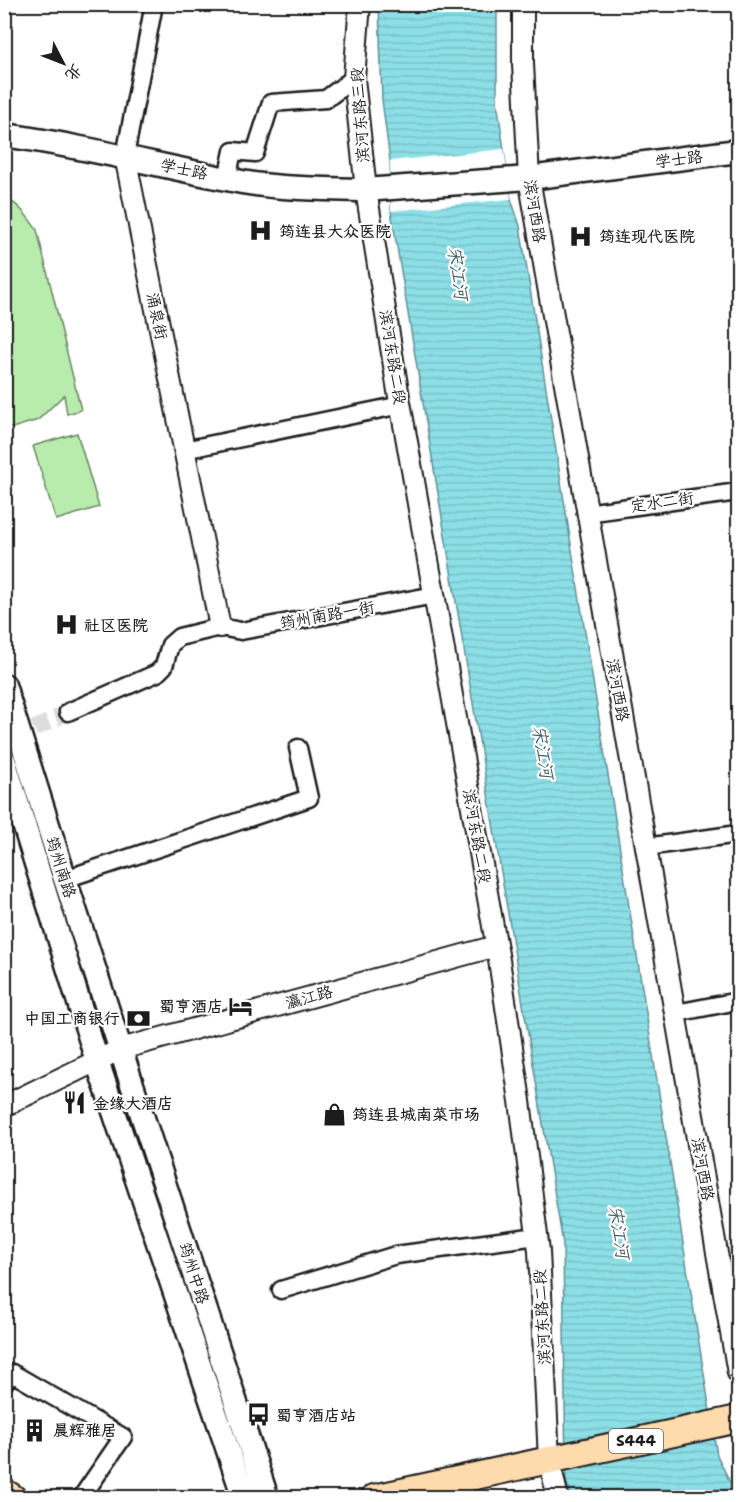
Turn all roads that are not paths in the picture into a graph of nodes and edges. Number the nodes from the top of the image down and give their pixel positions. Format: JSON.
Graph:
{"nodes":[{"id":1,"x":154,"y":4,"type":"edge"},
{"id":2,"x":360,"y":4,"type":"edge"},
{"id":3,"x":523,"y":4,"type":"edge"},
{"id":4,"x":354,"y":78,"type":"junction"},
{"id":5,"x":4,"y":135,"type":"edge"},
{"id":6,"x":738,"y":151,"type":"edge"},
{"id":7,"x":125,"y":156,"type":"junction"},
{"id":8,"x":227,"y":178,"type":"junction"},
{"id":9,"x":521,"y":179,"type":"junction"},
{"id":10,"x":372,"y":190,"type":"junction"},
{"id":11,"x":401,"y":405,"type":"junction"},
{"id":12,"x":184,"y":450,"type":"junction"},
{"id":13,"x":738,"y":492,"type":"edge"},
{"id":14,"x":586,"y":513,"type":"junction"},
{"id":15,"x":435,"y":595,"type":"junction"},
{"id":16,"x":220,"y":627,"type":"junction"},
{"id":17,"x":4,"y":685,"type":"edge"},
{"id":18,"x":68,"y":712,"type":"tunnel mouth"},
{"id":19,"x":298,"y":748,"type":"dead end"},
{"id":20,"x":4,"y":760,"type":"edge"},
{"id":21,"x":738,"y":834,"type":"edge"},
{"id":22,"x":646,"y":847,"type":"junction"},
{"id":23,"x":65,"y":879,"type":"junction"},
{"id":24,"x":496,"y":946,"type":"junction"},
{"id":25,"x":738,"y":1001,"type":"edge"},
{"id":26,"x":676,"y":1013,"type":"junction"},
{"id":27,"x":121,"y":1049,"type":"junction"},
{"id":28,"x":97,"y":1061,"type":"junction"},
{"id":29,"x":4,"y":1106,"type":"edge"},
{"id":30,"x":537,"y":1236,"type":"junction"},
{"id":31,"x":281,"y":1290,"type":"dead end"},
{"id":32,"x":738,"y":1373,"type":"edge"},
{"id":33,"x":4,"y":1383,"type":"edge"},
{"id":34,"x":730,"y":1421,"type":"edge"},
{"id":35,"x":549,"y":1460,"type":"junction"},
{"id":36,"x":4,"y":1491,"type":"edge"},
{"id":37,"x":13,"y":1497,"type":"edge"},
{"id":38,"x":81,"y":1497,"type":"edge"},
{"id":39,"x":244,"y":1497,"type":"edge"},
{"id":40,"x":267,"y":1497,"type":"edge"},
{"id":41,"x":374,"y":1497,"type":"edge"},
{"id":42,"x":558,"y":1497,"type":"edge"}],
"edges":[{"from":1,"to":7,"type":"street","name":"涌泉街"},
{"from":2,"to":4,"type":"street","name":"滨河东路三段"},
{"from":3,"to":9,"type":"street","name":"滨河西路"},
{"from":4,"to":8,"type":"street"},
{"from":4,"to":10,"type":"street","name":"滨河东路三段"},
{"from":5,"to":7,"type":"main road","name":"学士路"},
{"from":6,"to":9,"type":"main road","name":"学士路"},
{"from":7,"to":8,"type":"main road","name":"学士路"},
{"from":7,"to":12,"type":"street","name":"涌泉街"},
{"from":8,"to":10,"type":"main road","name":"学士路"},
{"from":9,"to":10,"type":"main road","name":"学士路"},
{"from":9,"to":14,"type":"street","name":"滨河西路"},
{"from":10,"to":11,"type":"street","name":"滨河东路二段"},
{"from":11,"to":12,"type":"street"},
{"from":11,"to":15,"type":"street","name":"滨河东路二段"},
{"from":12,"to":16,"type":"street","name":"涌泉街"},
{"from":13,"to":14,"type":"street","name":"定水二街"},
{"from":14,"to":22,"type":"street","name":"滨河西路"},
{"from":15,"to":16,"type":"street","name":"筠州南路一街"},
{"from":15,"to":24,"type":"street","name":"滨河东路二段"},
{"from":16,"to":18,"type":"street","name":"筠州南路一街"},
{"from":17,"to":23,"type":"main road","name":"筠州南路"},
{"from":19,"to":23,"type":"street"},
{"from":20,"to":28,"type":"main road","name":"筠州南路"},
{"from":21,"to":22,"type":"street"},
{"from":22,"to":26,"type":"street","name":"滨河西路"},
{"from":23,"to":27,"type":"main road","name":"筠州南路"},
{"from":24,"to":27,"type":"street","name":"瀛江路"},
{"from":24,"to":30,"type":"street","name":"滨河东路二段"},
{"from":25,"to":26,"type":"street"},
{"from":26,"to":32,"type":"street","name":"滨河西路"},
{"from":27,"to":28,"type":"street","name":"瀛江路"},
{"from":27,"to":40,"type":"main road","name":"筠州中路"},
{"from":28,"to":29,"type":"street","name":"瀛江路"},
{"from":28,"to":39,"type":"main road","name":"筠州中路"},
{"from":30,"to":31,"type":"street"},
{"from":30,"to":35,"type":"street","name":"滨河东路二段"},
{"from":33,"to":38,"type":"street"},
{"from":34,"to":35,"type":"main road","number":"S444"},
{"from":35,"to":41,"type":"main road","number":"S444"},
{"from":35,"to":42,"type":"street","name":"滨河东路二段"},
{"from":36,"to":37,"type":"main road"}]}
